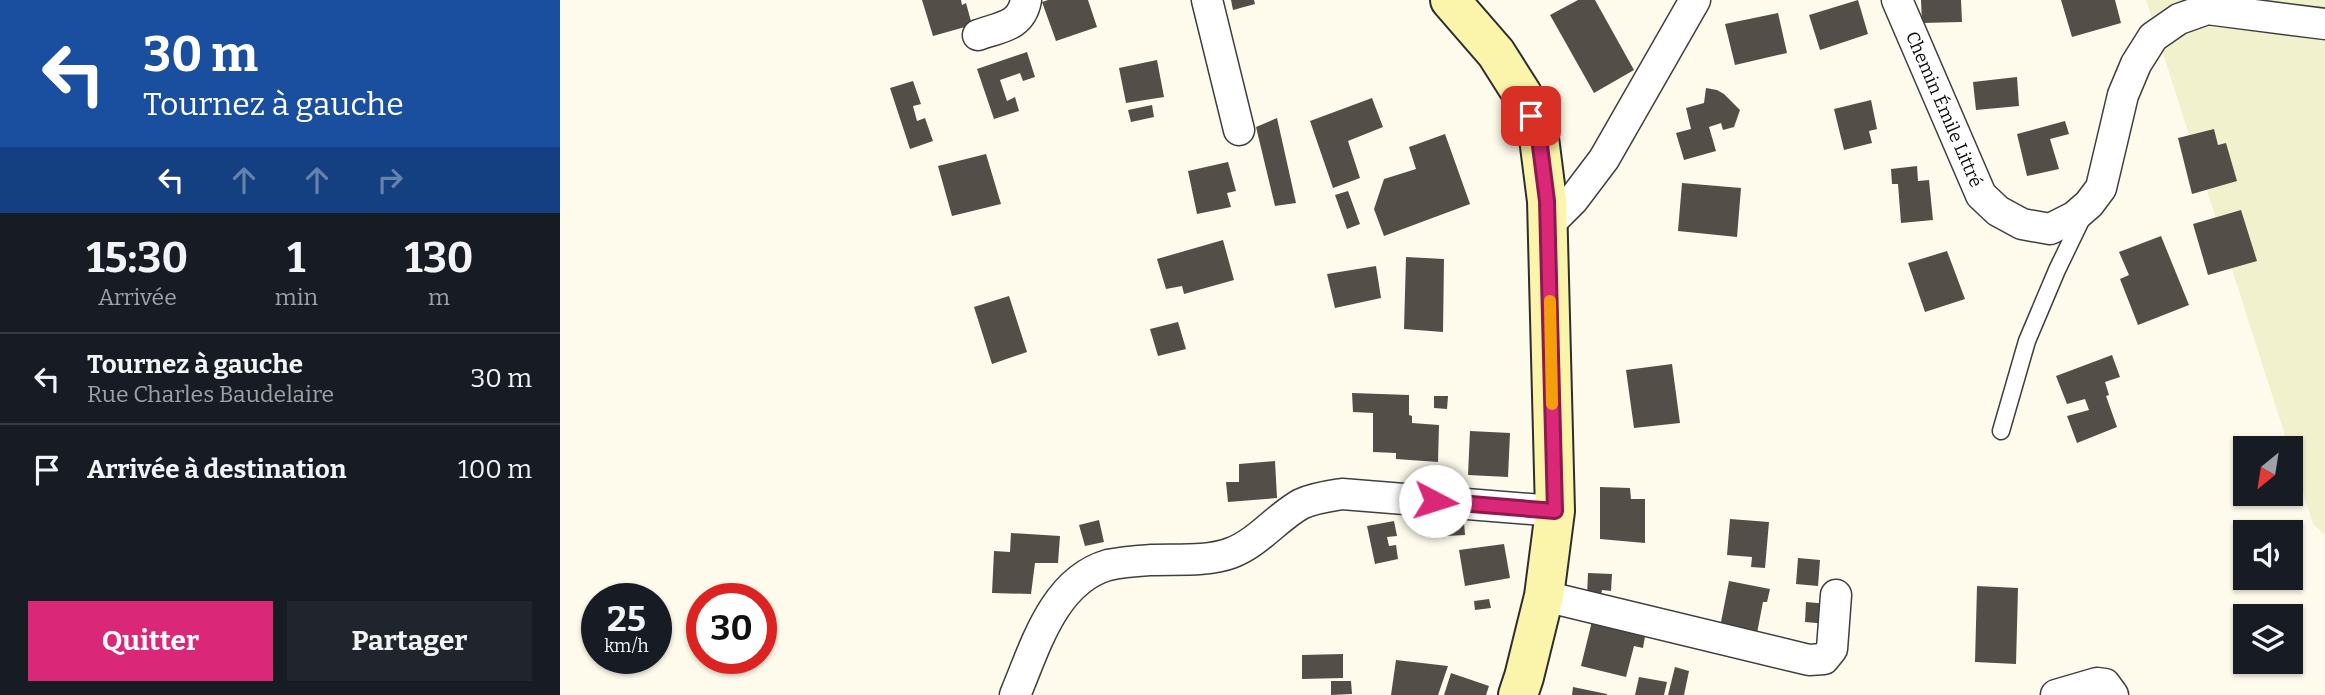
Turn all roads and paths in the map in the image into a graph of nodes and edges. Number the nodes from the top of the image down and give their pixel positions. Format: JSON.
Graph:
{"nodes":[{"id":1,"x":1026,"y":0,"type":"edge"},
{"id":2,"x":1208,"y":0,"type":"edge"},
{"id":3,"x":1450,"y":0,"type":"edge"},
{"id":4,"x":1695,"y":0,"type":"edge"},
{"id":5,"x":1896,"y":0,"type":"edge"},
{"id":6,"x":2325,"y":23,"type":"edge"},
{"id":7,"x":978,"y":35,"type":"dead end"},
{"id":8,"x":1239,"y":130,"type":"dead end"},
{"id":9,"x":2089,"y":204,"type":"junction"},
{"id":10,"x":1548,"y":225,"type":"junction"},
{"id":11,"x":2001,"y":431,"type":"dead end"},
{"id":12,"x":1555,"y":511,"type":"junction"},
{"id":13,"x":1836,"y":595,"type":"dead end"},
{"id":14,"x":1544,"y":596,"type":"junction"},
{"id":15,"x":1015,"y":695,"type":"edge"},
{"id":16,"x":1518,"y":695,"type":"edge"},
{"id":17,"x":2056,"y":695,"type":"edge"},
{"id":18,"x":2113,"y":695,"type":"edge"}],
"edges":[{"from":1,"to":7,"type":"street"},
{"from":2,"to":8,"type":"street"},
{"from":3,"to":10,"type":"main road"},
{"from":4,"to":10,"type":"street"},
{"from":5,"to":9,"type":"street","name":"Chemin Émile Littré"},
{"from":6,"to":9,"type":"street","name":"Chemin Émile Littré"},
{"from":9,"to":11,"type":"lane"},
{"from":10,"to":12,"type":"main road"},
{"from":12,"to":14,"type":"main road"},
{"from":12,"to":15,"type":"street"},
{"from":13,"to":14,"type":"street"},
{"from":14,"to":16,"type":"main road"},
{"from":17,"to":18,"type":"street"}]}
